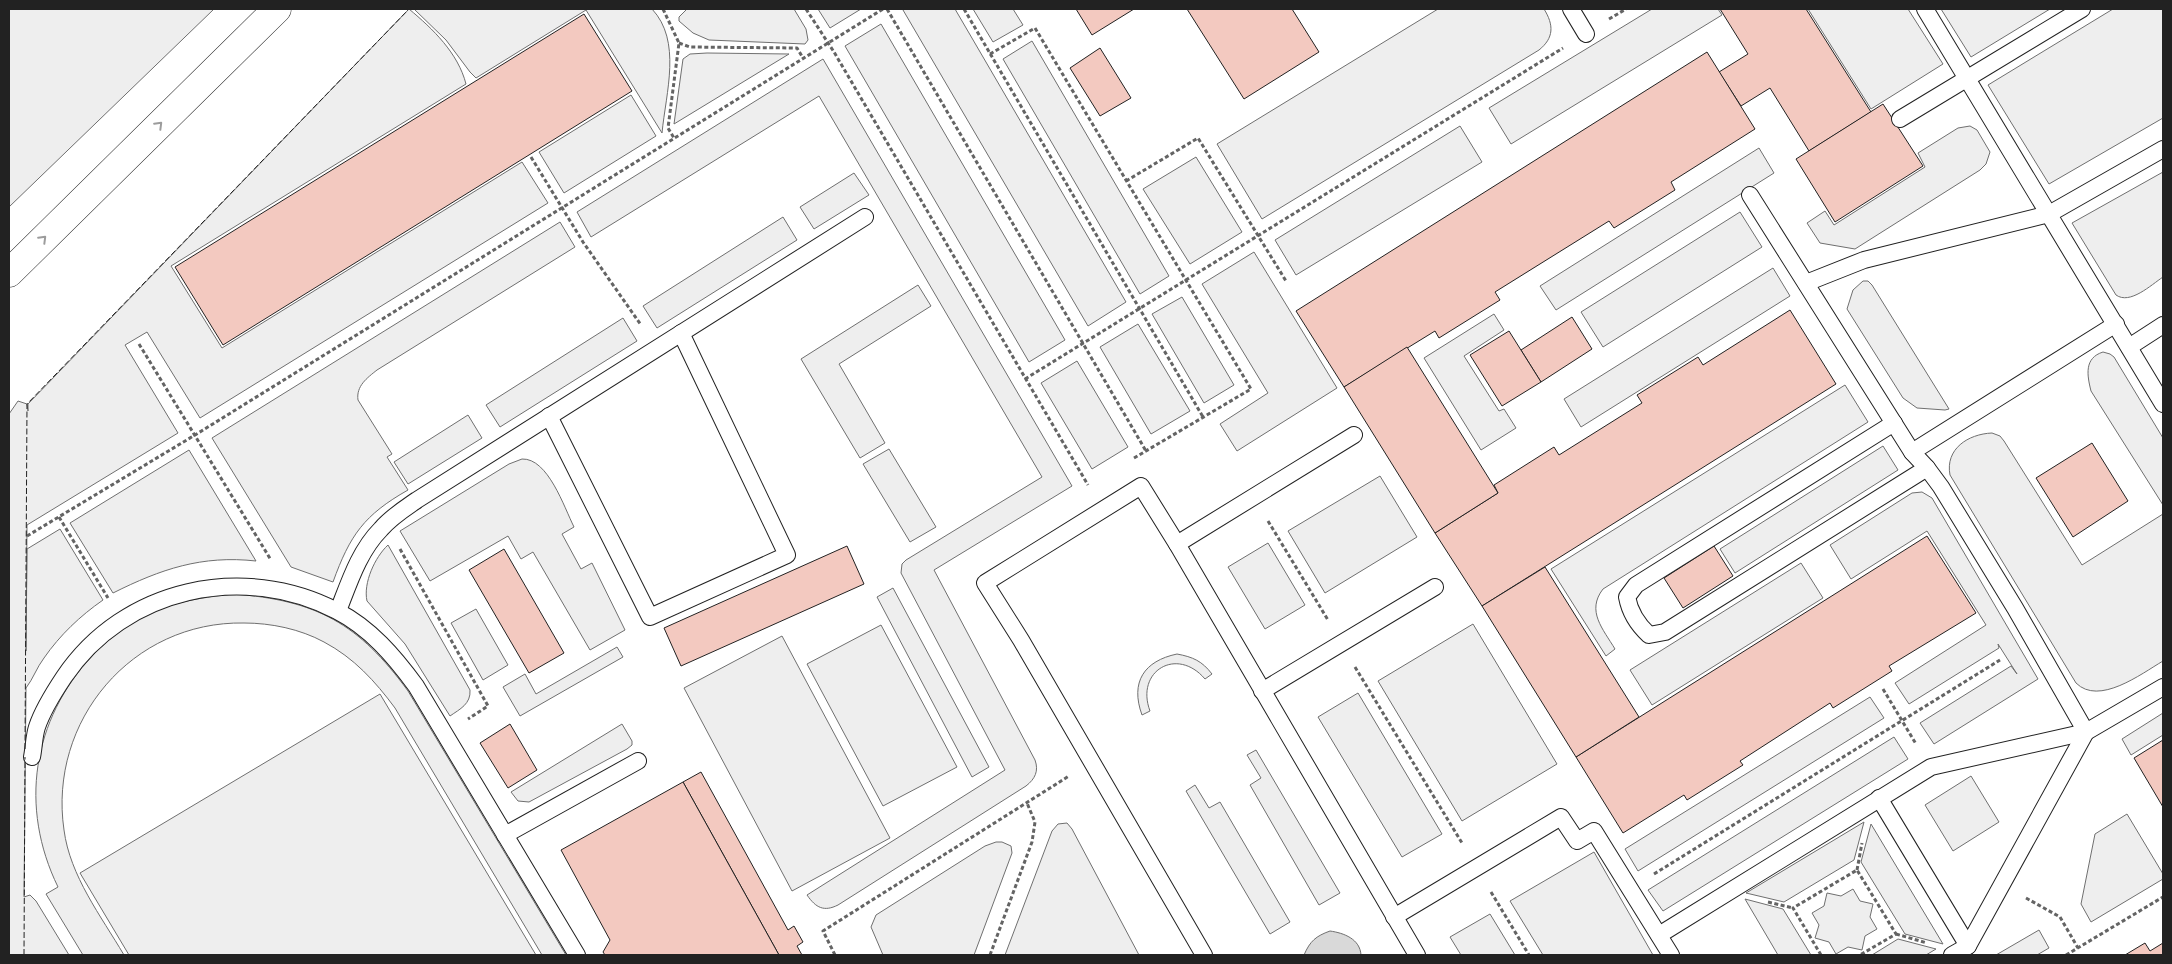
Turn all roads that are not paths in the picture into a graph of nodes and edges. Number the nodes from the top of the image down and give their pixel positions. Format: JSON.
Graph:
{"nodes":[{"id":1,"x":277,"y":9,"type":"edge"},
{"id":2,"x":1571,"y":9,"type":"edge"},
{"id":3,"x":1924,"y":9,"type":"edge"},
{"id":4,"x":2082,"y":9,"type":"edge"},
{"id":5,"x":1586,"y":34,"type":"road end"},
{"id":6,"x":1967,"y":79,"type":"junction"},
{"id":7,"x":1900,"y":119,"type":"dead end"},
{"id":8,"x":2163,"y":149,"type":"edge"},
{"id":9,"x":1750,"y":195,"type":"dead end"},
{"id":10,"x":2049,"y":214,"type":"junction"},
{"id":11,"x":865,"y":218,"type":"dead end"},
{"id":12,"x":9,"y":273,"type":"edge"},
{"id":13,"x":1806,"y":283,"type":"junction"},
{"id":14,"x":2116,"y":324,"type":"junction"},
{"id":15,"x":2163,"y":325,"type":"edge"},
{"id":16,"x":681,"y":334,"type":"junction"},
{"id":17,"x":2129,"y":347,"type":"junction"},
{"id":18,"x":2163,"y":404,"type":"edge"},
{"id":19,"x":549,"y":416,"type":"junction"},
{"id":20,"x":1894,"y":423,"type":"junction"},
{"id":21,"x":1354,"y":435,"type":"dead end"},
{"id":22,"x":1912,"y":452,"type":"junction"},
{"id":23,"x":1928,"y":468,"type":"junction"},
{"id":24,"x":1177,"y":544,"type":"junction"},
{"id":25,"x":1435,"y":587,"type":"dead end"},
{"id":26,"x":338,"y":611,"type":"junction"},
{"id":27,"x":2163,"y":687,"type":"edge"},
{"id":28,"x":1262,"y":691,"type":"junction"},
{"id":29,"x":2086,"y":732,"type":"junction"},
{"id":30,"x":32,"y":756,"type":"dead end"},
{"id":31,"x":638,"y":761,"type":"dead end"},
{"id":32,"x":1879,"y":798,"type":"junction"},
{"id":33,"x":505,"y":835,"type":"junction"},
{"id":34,"x":1394,"y":917,"type":"junction"},
{"id":35,"x":1658,"y":935,"type":"junction"},
{"id":36,"x":1968,"y":946,"type":"junction"},
{"id":37,"x":576,"y":955,"type":"edge"},
{"id":38,"x":1204,"y":955,"type":"edge"},
{"id":39,"x":1416,"y":955,"type":"edge"},
{"id":40,"x":1671,"y":955,"type":"edge"},
{"id":41,"x":1952,"y":955,"type":"edge"}],
"edges":[{"from":12,"to":1,"type":"highway","one_way":true},
{"from":2,"to":5,"type":"lane"},
{"from":3,"to":6,"type":"lane"},
{"from":4,"to":6,"type":"lane"},
{"from":6,"to":7,"type":"lane"},
{"from":6,"to":10,"type":"lane"},
{"from":8,"to":10,"type":"lane"},
{"from":9,"to":13,"type":"lane"},
{"from":10,"to":13,"type":"lane"},
{"from":10,"to":14,"type":"lane"},
{"from":11,"to":16,"type":"lane"},
{"from":13,"to":20,"type":"lane"},
{"from":14,"to":17,"type":"lane"},
{"from":14,"to":22,"type":"lane"},
{"from":15,"to":17,"type":"lane"},
{"from":16,"to":19,"type":"lane"},
{"from":16,"to":19,"type":"lane"},
{"from":17,"to":18,"type":"lane"},
{"from":19,"to":26,"type":"lane"},
{"from":20,"to":22,"type":"lane"},
{"from":20,"to":23,"type":"lane"},
{"from":21,"to":24,"type":"lane"},
{"from":22,"to":23,"type":"lane"},
{"from":23,"to":29,"type":"lane"},
{"from":24,"to":28,"type":"lane"},
{"from":24,"to":38,"type":"lane"},
{"from":25,"to":28,"type":"lane"},
{"from":26,"to":30,"type":"lane"},
{"from":26,"to":33,"type":"lane"},
{"from":27,"to":29,"type":"lane"},
{"from":28,"to":34,"type":"lane"},
{"from":29,"to":32,"type":"lane"},
{"from":29,"to":36,"type":"lane"},
{"from":31,"to":33,"type":"lane"},
{"from":32,"to":35,"type":"lane"},
{"from":32,"to":36,"type":"lane"},
{"from":33,"to":37,"type":"lane"},
{"from":34,"to":35,"type":"lane"},
{"from":34,"to":39,"type":"lane"},
{"from":35,"to":40,"type":"lane"},
{"from":36,"to":41,"type":"lane"}]}
